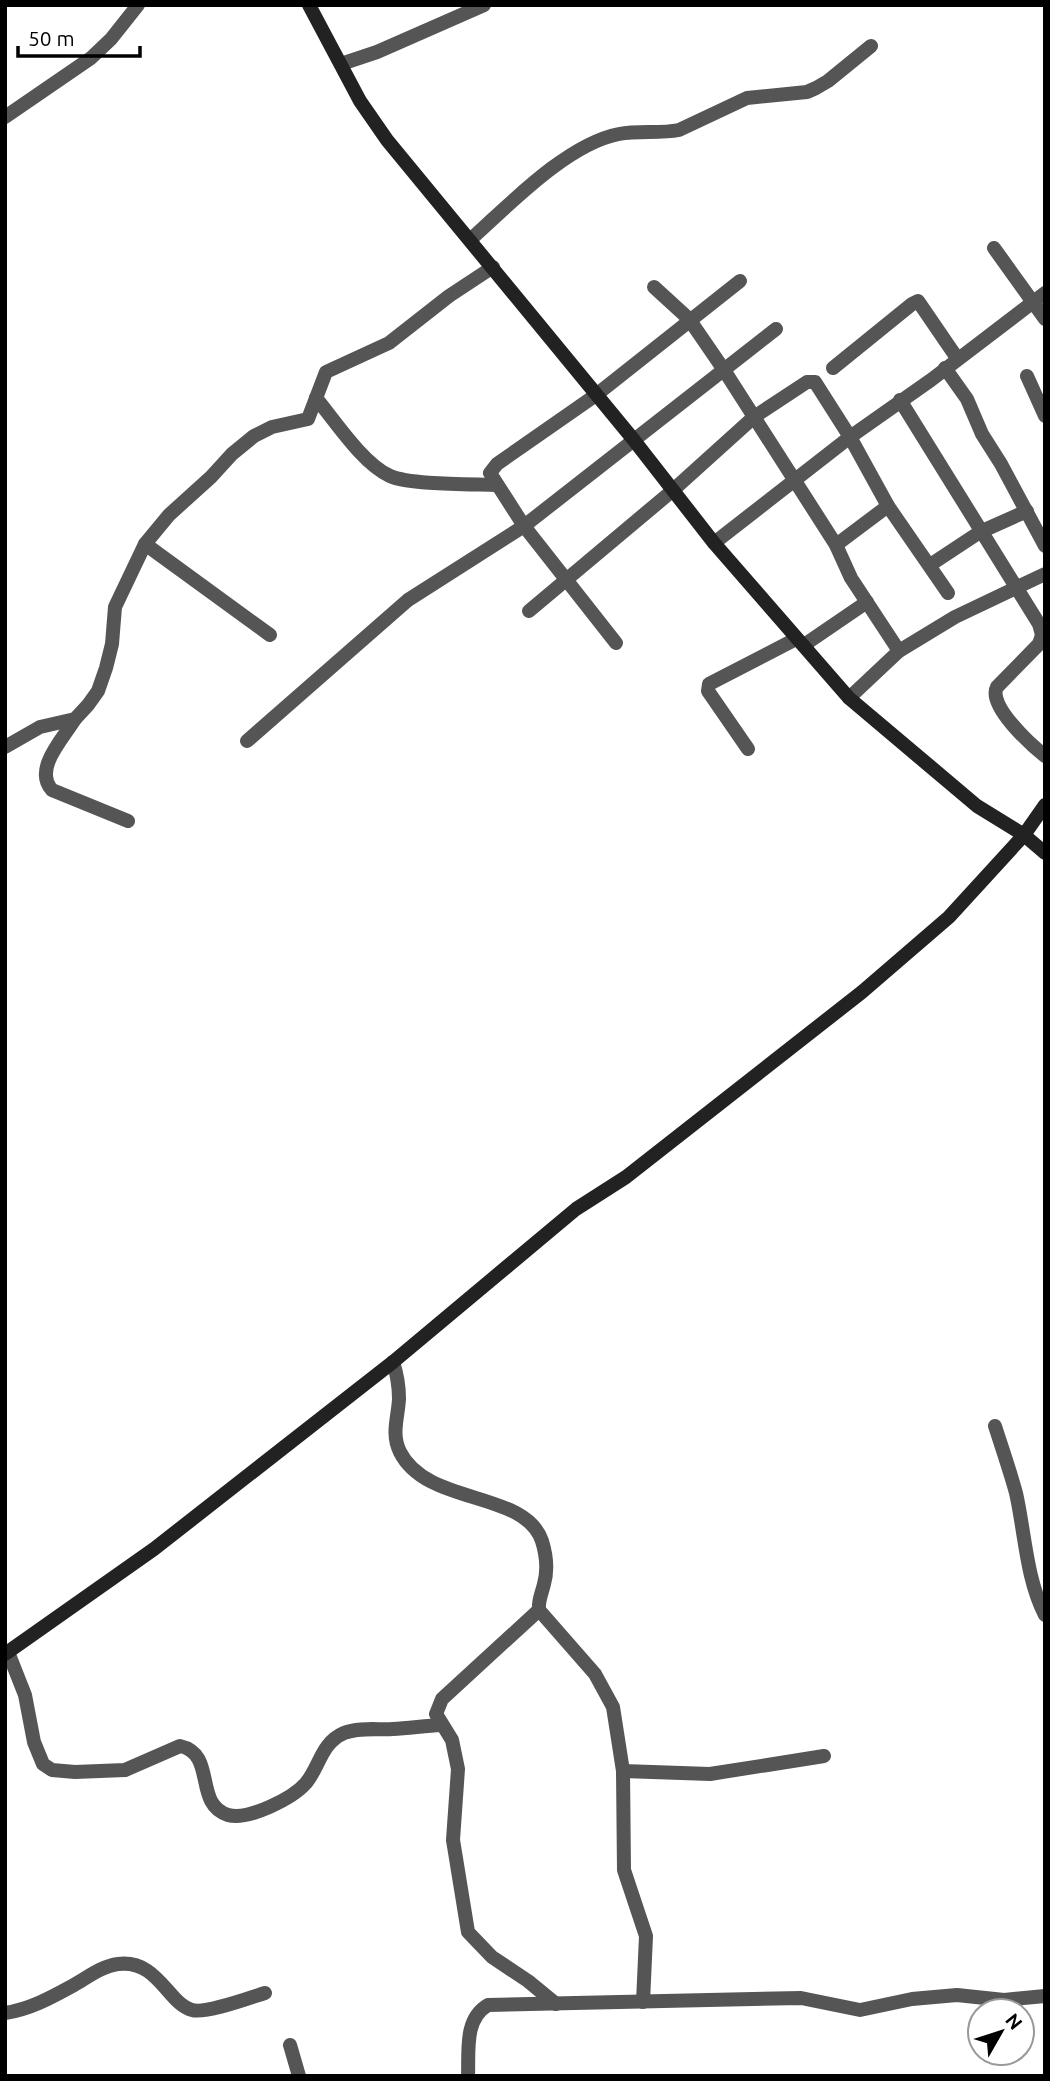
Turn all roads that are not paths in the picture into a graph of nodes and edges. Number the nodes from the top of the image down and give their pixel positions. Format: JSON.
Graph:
{"nodes":[{"id":1,"x":138,"y":5,"type":"edge"},
{"id":2,"x":309,"y":5,"type":"edge"},
{"id":3,"x":484,"y":5,"type":"edge"},
{"id":4,"x":871,"y":46,"type":"dead end"},
{"id":5,"x":341,"y":64,"type":"junction"},
{"id":6,"x":5,"y":117,"type":"edge"},
{"id":7,"x":470,"y":240,"type":"junction"},
{"id":8,"x":994,"y":248,"type":"dead end"},
{"id":9,"x":493,"y":267,"type":"junction"},
{"id":10,"x":740,"y":281,"type":"dead end"},
{"id":11,"x":654,"y":287,"type":"dead end"},
{"id":12,"x":1045,"y":293,"type":"edge"},
{"id":13,"x":1032,"y":302,"type":"junction"},
{"id":14,"x":689,"y":319,"type":"junction"},
{"id":15,"x":1045,"y":319,"type":"edge"},
{"id":16,"x":776,"y":329,"type":"dead end"},
{"id":17,"x":957,"y":358,"type":"junction"},
{"id":18,"x":833,"y":368,"type":"dead end"},
{"id":19,"x":945,"y":368,"type":"junction"},
{"id":20,"x":724,"y":370,"type":"junction"},
{"id":21,"x":1027,"y":376,"type":"dead end"},
{"id":22,"x":596,"y":395,"type":"junction"},
{"id":23,"x":316,"y":398,"type":"junction"},
{"id":24,"x":900,"y":400,"type":"junction"},
{"id":25,"x":1045,"y":416,"type":"edge"},
{"id":26,"x":754,"y":417,"type":"junction"},
{"id":27,"x":850,"y":437,"type":"junction"},
{"id":28,"x":633,"y":439,"type":"junction"},
{"id":29,"x":794,"y":481,"type":"junction"},
{"id":30,"x":497,"y":485,"type":"junction"},
{"id":31,"x":672,"y":491,"type":"junction"},
{"id":32,"x":888,"y":506,"type":"junction"},
{"id":33,"x":1027,"y":511,"type":"junction"},
{"id":34,"x":524,"y":526,"type":"junction"},
{"id":35,"x":980,"y":532,"type":"junction"},
{"id":36,"x":714,"y":543,"type":"junction"},
{"id":37,"x":145,"y":544,"type":"junction"},
{"id":38,"x":836,"y":545,"type":"junction"},
{"id":39,"x":1045,"y":546,"type":"edge"},
{"id":40,"x":930,"y":565,"type":"junction"},
{"id":41,"x":1045,"y":574,"type":"edge"},
{"id":42,"x":567,"y":579,"type":"junction"},
{"id":43,"x":1016,"y":589,"type":"junction"},
{"id":44,"x":948,"y":593,"type":"dead end"},
{"id":45,"x":867,"y":602,"type":"junction"},
{"id":46,"x":529,"y":611,"type":"dead end"},
{"id":47,"x":270,"y":635,"type":"dead end"},
{"id":48,"x":800,"y":642,"type":"junction"},
{"id":49,"x":616,"y":643,"type":"dead end"},
{"id":50,"x":898,"y":651,"type":"junction"},
{"id":51,"x":849,"y":698,"type":"junction"},
{"id":52,"x":75,"y":719,"type":"junction"},
{"id":53,"x":247,"y":741,"type":"dead end"},
{"id":54,"x":5,"y":747,"type":"edge"},
{"id":55,"x":748,"y":749,"type":"dead end"},
{"id":56,"x":1045,"y":756,"type":"edge"},
{"id":57,"x":1045,"y":805,"type":"edge"},
{"id":58,"x":128,"y":821,"type":"dead end"},
{"id":59,"x":1024,"y":835,"type":"junction"},
{"id":60,"x":1045,"y":853,"type":"edge"},
{"id":61,"x":393,"y":1362,"type":"junction"},
{"id":62,"x":995,"y":1426,"type":"dead end"},
{"id":63,"x":538,"y":1610,"type":"junction"},
{"id":64,"x":1045,"y":1615,"type":"edge"},
{"id":65,"x":7,"y":1653,"type":"edge"},
{"id":66,"x":441,"y":1725,"type":"junction"},
{"id":67,"x":824,"y":1756,"type":"dead end"},
{"id":68,"x":623,"y":1772,"type":"junction"},
{"id":69,"x":264,"y":1993,"type":"dead end"},
{"id":70,"x":1045,"y":1996,"type":"edge"},
{"id":71,"x":643,"y":2002,"type":"junction"},
{"id":72,"x":556,"y":2004,"type":"junction"},
{"id":73,"x":5,"y":2013,"type":"edge"},
{"id":74,"x":290,"y":2045,"type":"dead end"},
{"id":75,"x":299,"y":2076,"type":"edge"},
{"id":76,"x":468,"y":2076,"type":"edge"}],
"edges":[{"from":1,"to":6,"type":"street"},
{"from":2,"to":5,"type":"street"},
{"from":3,"to":5,"type":"street"},
{"from":4,"to":7,"type":"street"},
{"from":5,"to":7,"type":"street"},
{"from":7,"to":9,"type":"street"},
{"from":8,"to":13,"type":"street"},
{"from":9,"to":22,"type":"street"},
{"from":9,"to":23,"type":"street"},
{"from":10,"to":14,"type":"street"},
{"from":11,"to":14,"type":"street"},
{"from":12,"to":13,"type":"street"},
{"from":13,"to":15,"type":"street"},
{"from":13,"to":17,"type":"street"},
{"from":14,"to":20,"type":"street"},
{"from":14,"to":22,"type":"street"},
{"from":16,"to":20,"type":"street"},
{"from":17,"to":18,"type":"street"},
{"from":17,"to":19,"type":"street"},
{"from":19,"to":24,"type":"street"},
{"from":19,"to":33,"type":"street"},
{"from":20,"to":26,"type":"street"},
{"from":20,"to":28,"type":"street"},
{"from":21,"to":25,"type":"street"},
{"from":22,"to":28,"type":"street"},
{"from":22,"to":30,"type":"street"},
{"from":23,"to":30,"type":"street"},
{"from":23,"to":37,"type":"street"},
{"from":24,"to":27,"type":"street"},
{"from":24,"to":35,"type":"street"},
{"from":26,"to":27,"type":"street"},
{"from":26,"to":29,"type":"street"},
{"from":26,"to":31,"type":"street"},
{"from":27,"to":29,"type":"street"},
{"from":27,"to":32,"type":"street"},
{"from":28,"to":31,"type":"street"},
{"from":28,"to":34,"type":"street"},
{"from":29,"to":36,"type":"street"},
{"from":29,"to":38,"type":"street"},
{"from":30,"to":34,"type":"street"},
{"from":31,"to":36,"type":"street"},
{"from":31,"to":42,"type":"street"},
{"from":32,"to":38,"type":"street"},
{"from":32,"to":40,"type":"street"},
{"from":33,"to":35,"type":"street"},
{"from":33,"to":39,"type":"street"},
{"from":34,"to":42,"type":"street"},
{"from":34,"to":53,"type":"street"},
{"from":35,"to":40,"type":"street"},
{"from":35,"to":43,"type":"street"},
{"from":36,"to":48,"type":"street"},
{"from":37,"to":47,"type":"street"},
{"from":37,"to":52,"type":"street"},
{"from":38,"to":45,"type":"street"},
{"from":40,"to":44,"type":"street"},
{"from":41,"to":43,"type":"street"},
{"from":42,"to":46,"type":"street"},
{"from":42,"to":49,"type":"street"},
{"from":43,"to":50,"type":"street"},
{"from":43,"to":56,"type":"street"},
{"from":45,"to":48,"type":"street"},
{"from":45,"to":50,"type":"street"},
{"from":48,"to":51,"type":"street"},
{"from":48,"to":55,"type":"street"},
{"from":50,"to":51,"type":"street"},
{"from":51,"to":59,"type":"street"},
{"from":52,"to":54,"type":"street"},
{"from":52,"to":58,"type":"street"},
{"from":57,"to":59,"type":"street"},
{"from":59,"to":60,"type":"street"},
{"from":59,"to":61,"type":"street"},
{"from":61,"to":63,"type":"street"},
{"from":61,"to":65,"type":"street"},
{"from":62,"to":64,"type":"street"},
{"from":63,"to":66,"type":"street"},
{"from":63,"to":68,"type":"street"},
{"from":65,"to":66,"type":"street"},
{"from":66,"to":72,"type":"street"},
{"from":67,"to":68,"type":"street"},
{"from":68,"to":71,"type":"street"},
{"from":69,"to":73,"type":"street"},
{"from":70,"to":71,"type":"street"},
{"from":71,"to":72,"type":"street"},
{"from":72,"to":76,"type":"street"},
{"from":74,"to":75,"type":"street"}]}
